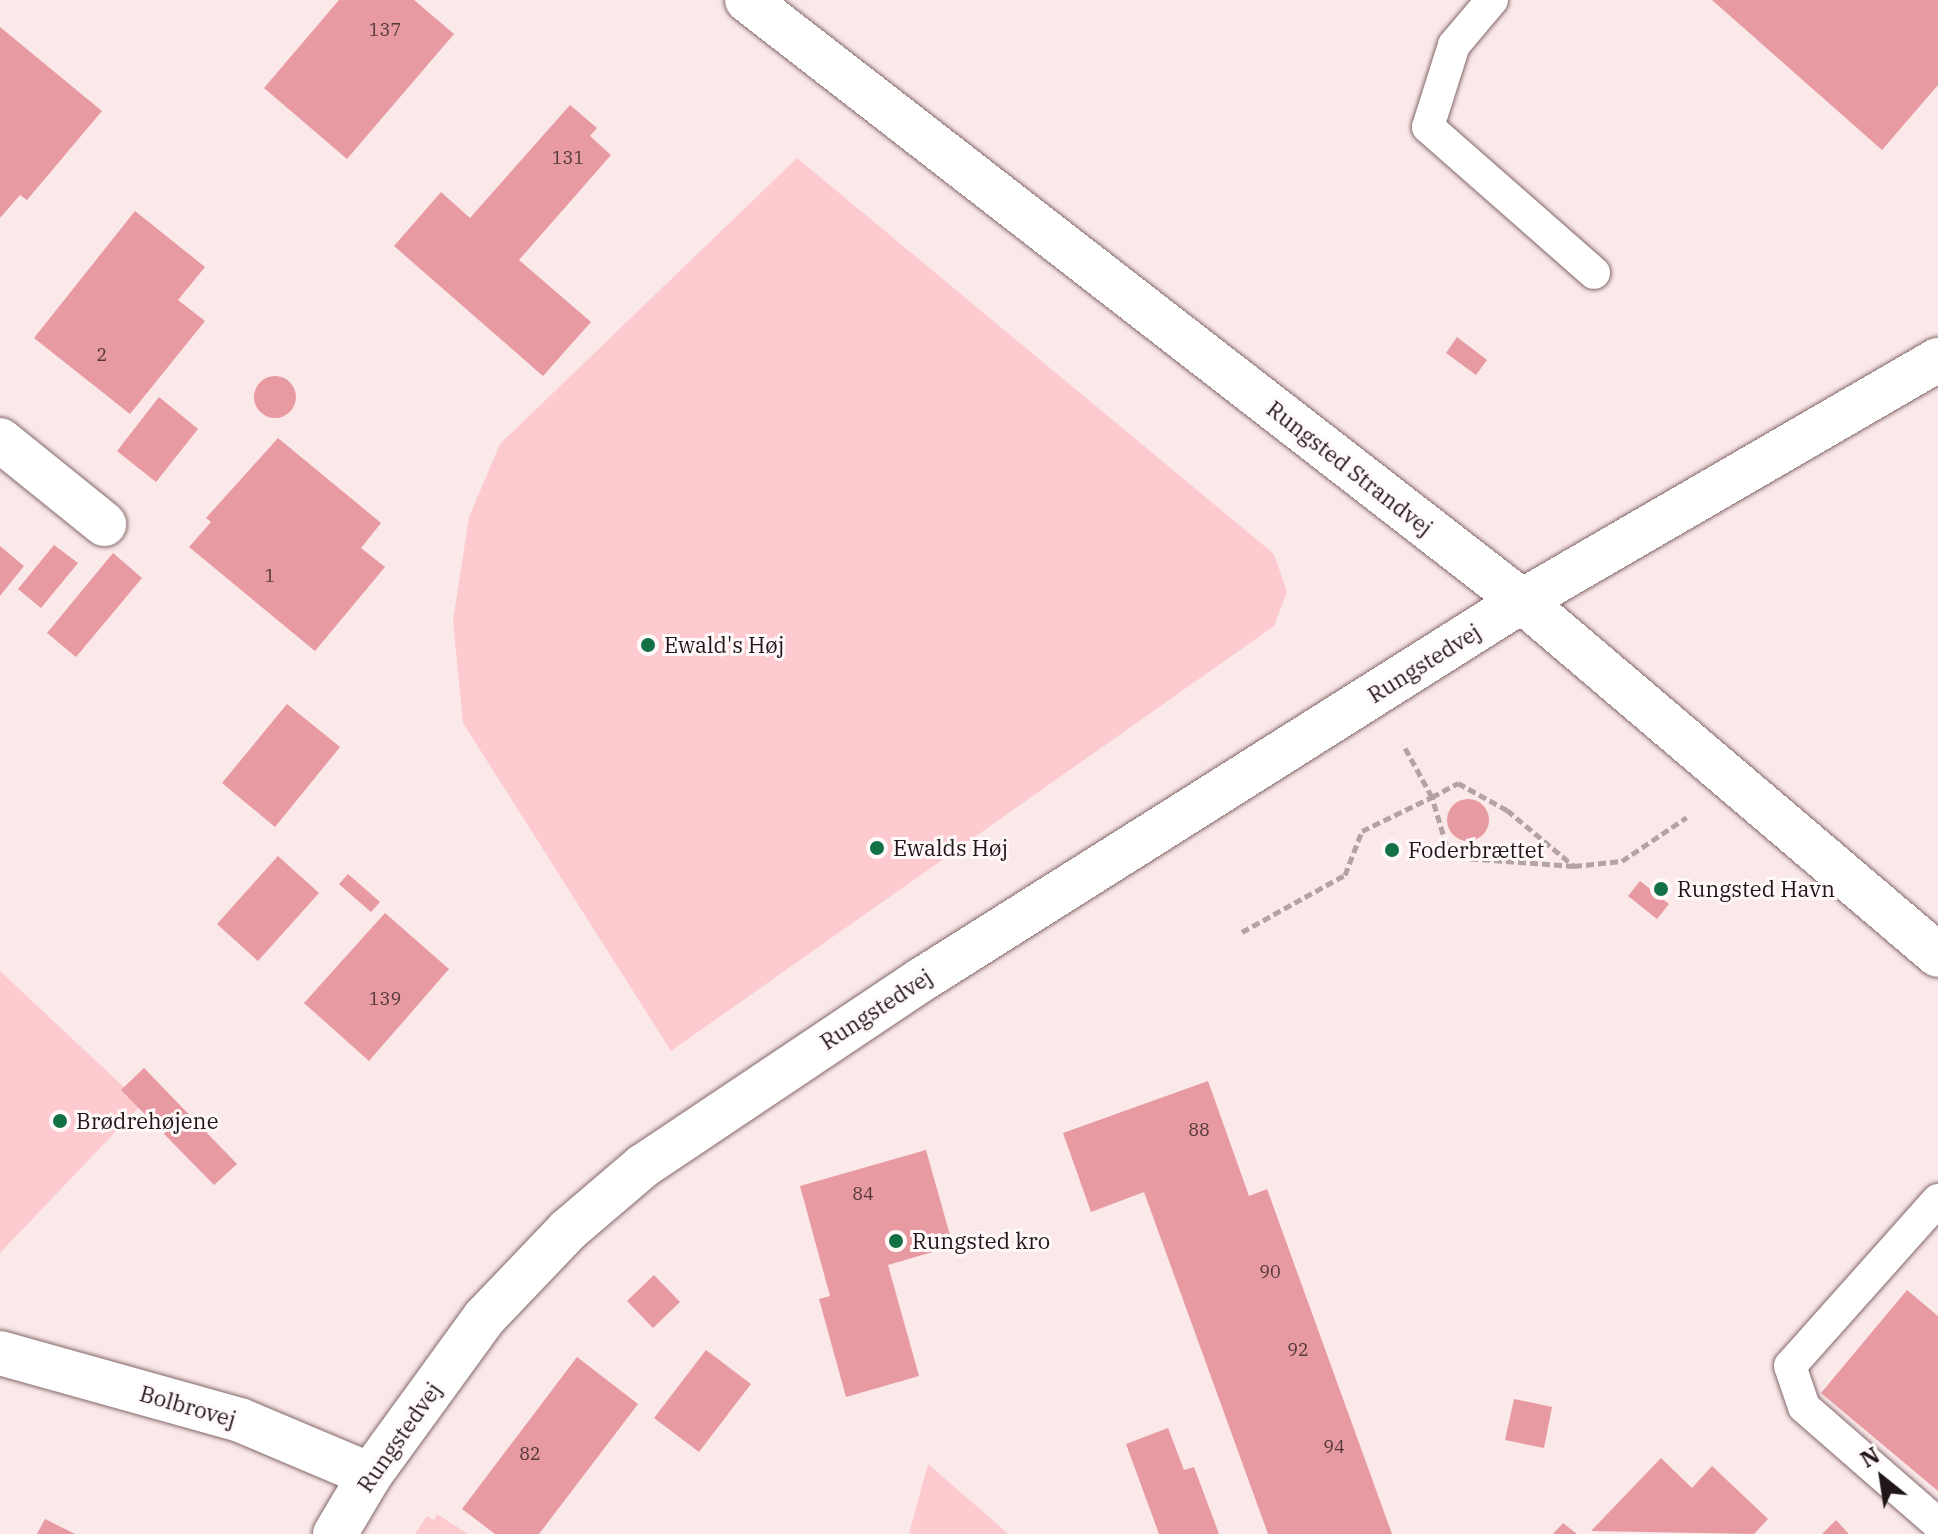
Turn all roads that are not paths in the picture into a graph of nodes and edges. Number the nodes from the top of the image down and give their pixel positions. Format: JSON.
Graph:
{"nodes":[{"id":1,"x":747,"y":0,"type":"edge"},
{"id":2,"x":1492,"y":0,"type":"edge"},
{"id":3,"x":1594,"y":273,"type":"dead end"},
{"id":4,"x":1938,"y":360,"type":"edge"},
{"id":5,"x":0,"y":440,"type":"edge"},
{"id":6,"x":104,"y":524,"type":"dead end"},
{"id":7,"x":1522,"y":601,"type":"junction"},
{"id":8,"x":1938,"y":955,"type":"edge"},
{"id":9,"x":1936,"y":1206,"type":"edge"},
{"id":10,"x":0,"y":1353,"type":"edge"},
{"id":11,"x":370,"y":1475,"type":"junction"},
{"id":12,"x":1938,"y":1524,"type":"edge"},
{"id":13,"x":335,"y":1534,"type":"edge"}],
"edges":[{"from":1,"to":7,"type":"main road","name":"Rungsted Strandvej"},
{"from":2,"to":3,"type":"lane"},
{"from":4,"to":7,"type":"main road"},
{"from":5,"to":6,"type":"main road"},
{"from":7,"to":8,"type":"main road","name":"Rungsted Strandvej"},
{"from":7,"to":11,"type":"main road","name":"Rungstedvej"},
{"from":9,"to":12,"type":"lane"},
{"from":10,"to":11,"type":"main road","name":"Bolbrovej"},
{"from":11,"to":13,"type":"main road","name":"Rungstedvej"}]}
